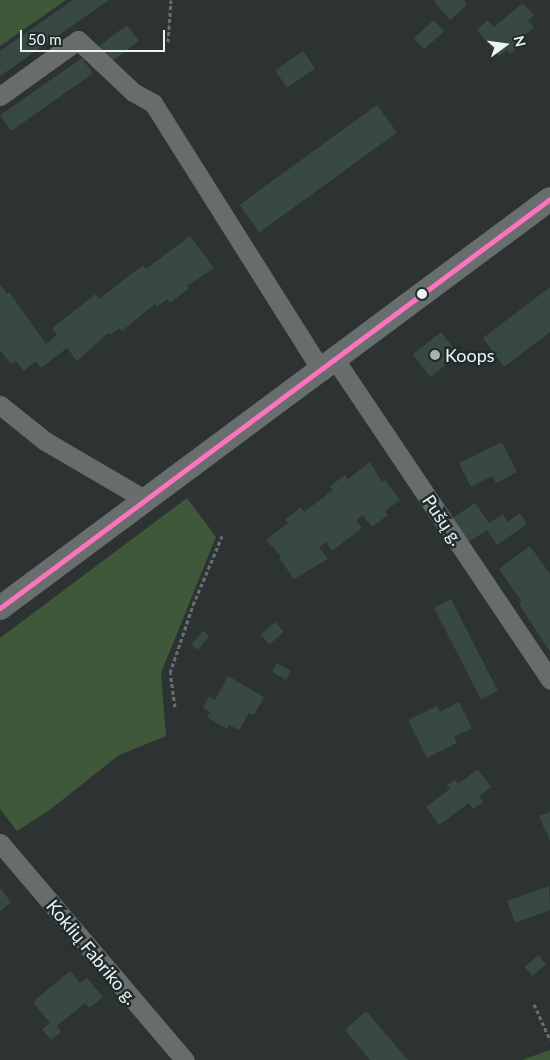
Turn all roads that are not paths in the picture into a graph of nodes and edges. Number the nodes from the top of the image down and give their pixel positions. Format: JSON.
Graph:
{"nodes":[{"id":1,"x":0,"y":96,"type":"edge"},
{"id":2,"x":550,"y":199,"type":"edge"},
{"id":3,"x":329,"y":366,"type":"junction"},
{"id":4,"x":0,"y":405,"type":"edge"},
{"id":5,"x":146,"y":500,"type":"junction"},
{"id":6,"x":0,"y":608,"type":"edge"},
{"id":7,"x":550,"y":680,"type":"edge"},
{"id":8,"x":0,"y":843,"type":"edge"},
{"id":9,"x":185,"y":1060,"type":"edge"}],
"edges":[{"from":1,"to":3,"type":"street","name":"Pušų g."},
{"from":2,"to":3,"type":"main road"},
{"from":3,"to":5,"type":"main road"},
{"from":3,"to":7,"type":"street","name":"Pušų g."},
{"from":4,"to":5,"type":"street"},
{"from":5,"to":6,"type":"main road"},
{"from":8,"to":9,"type":"street","name":"Koklių Fabriko g."}]}
